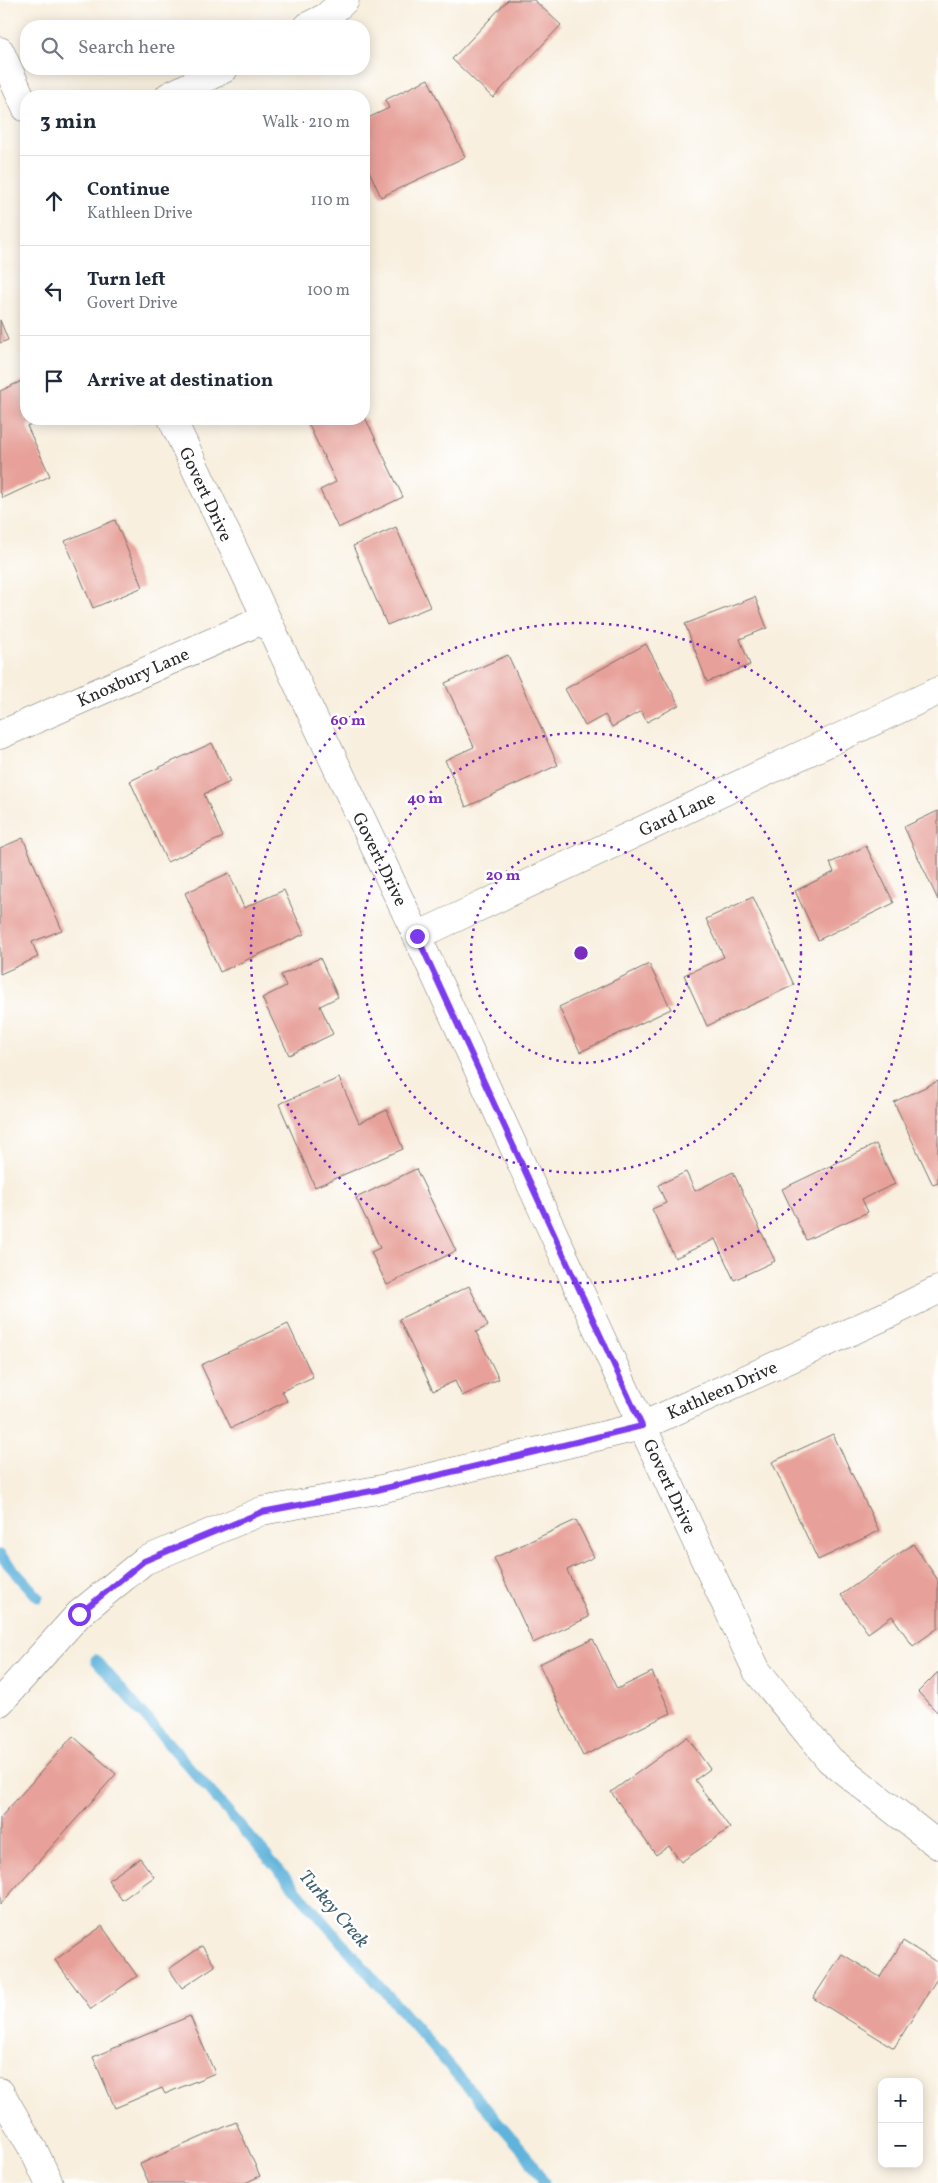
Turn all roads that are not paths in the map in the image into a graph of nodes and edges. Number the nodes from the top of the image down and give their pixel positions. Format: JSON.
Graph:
{"nodes":[{"id":1,"x":344,"y":0,"type":"edge"},
{"id":2,"x":320,"y":20,"type":"edge"},
{"id":3,"x":0,"y":51,"type":"edge"},
{"id":4,"x":212,"y":75,"type":"edge"},
{"id":5,"x":181,"y":90,"type":"edge"},
{"id":6,"x":20,"y":95,"type":"edge"},
{"id":7,"x":175,"y":425,"type":"edge"},
{"id":8,"x":265,"y":619,"type":"junction"},
{"id":9,"x":938,"y":691,"type":"edge"},
{"id":10,"x":0,"y":735,"type":"edge"},
{"id":11,"x":417,"y":936,"type":"junction"},
{"id":12,"x":938,"y":1290,"type":"edge"},
{"id":13,"x":642,"y":1426,"type":"junction"},
{"id":14,"x":0,"y":1702,"type":"edge"},
{"id":15,"x":938,"y":1846,"type":"edge"},
{"id":16,"x":0,"y":2092,"type":"edge"},
{"id":17,"x":49,"y":2183,"type":"edge"}],
"edges":[{"from":1,"to":2,"type":"street"},
{"from":3,"to":6,"type":"street"},
{"from":4,"to":5,"type":"street"},
{"from":7,"to":8,"type":"street","name":"Govert Drive"},
{"from":8,"to":10,"type":"street","name":"Knoxbury Lane"},
{"from":8,"to":11,"type":"street","name":"Govert Drive"},
{"from":9,"to":11,"type":"street","name":"Gard Lane"},
{"from":11,"to":13,"type":"street","name":"Govert Drive"},
{"from":12,"to":13,"type":"street","name":"Kathleen Drive"},
{"from":13,"to":14,"type":"street","name":"Kathleen Drive"},
{"from":13,"to":15,"type":"street","name":"Govert Drive"},
{"from":16,"to":17,"type":"street"}]}
